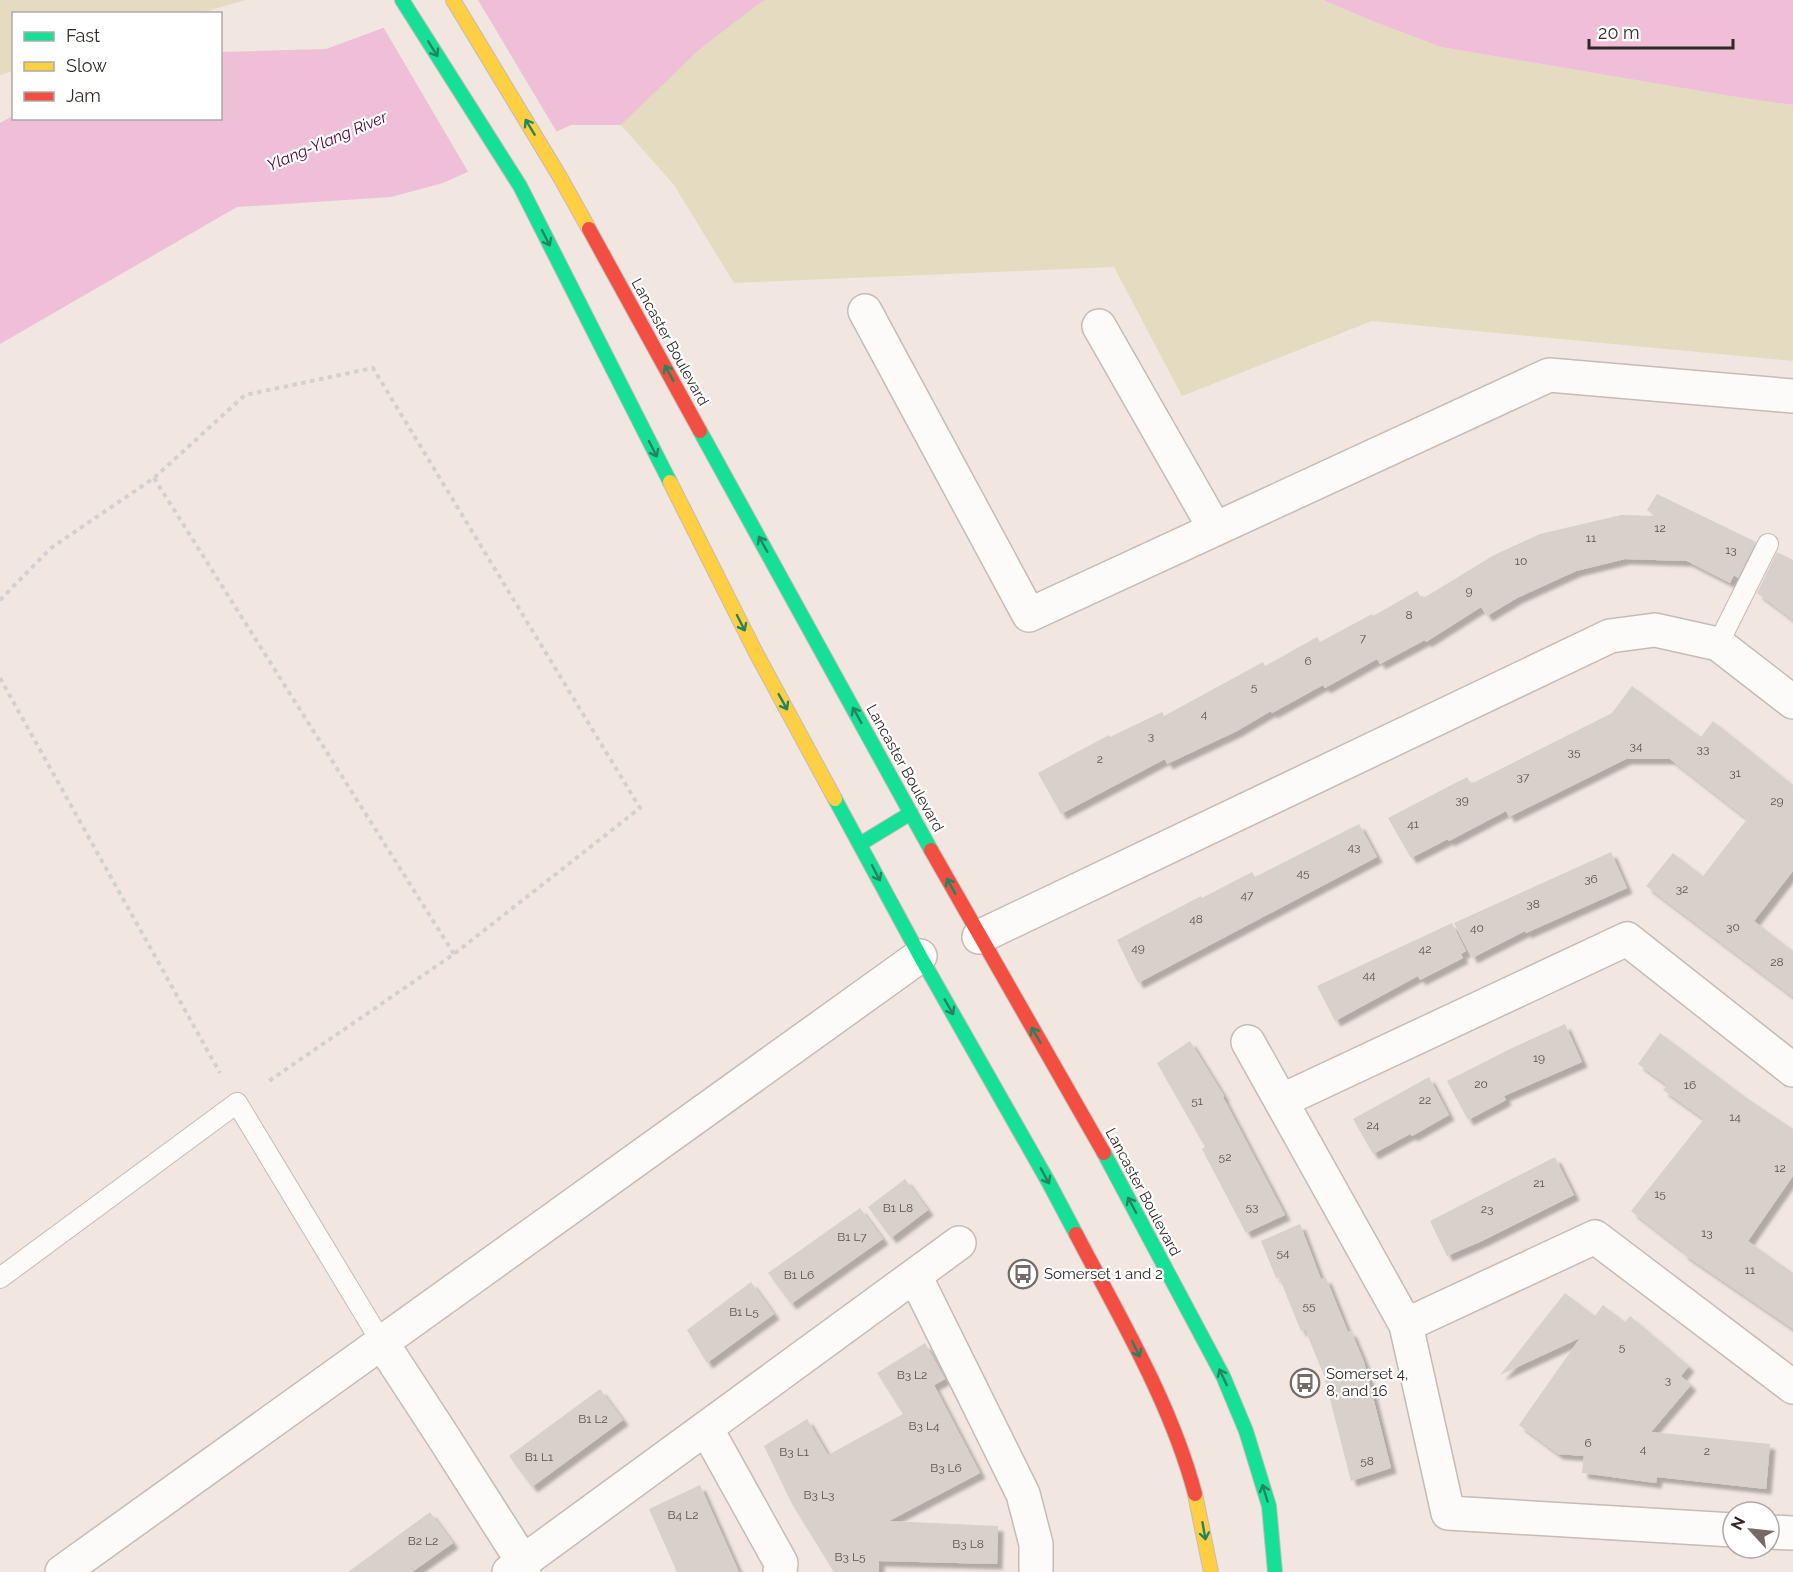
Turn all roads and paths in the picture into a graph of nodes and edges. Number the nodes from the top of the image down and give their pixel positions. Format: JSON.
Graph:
{"nodes":[{"id":1,"x":402,"y":0,"type":"edge"},
{"id":2,"x":453,"y":0,"type":"edge"},
{"id":3,"x":865,"y":311,"type":"dead end"},
{"id":4,"x":1100,"y":326,"type":"dead end"},
{"id":5,"x":1793,"y":396,"type":"edge"},
{"id":6,"x":154,"y":478,"type":"junction"},
{"id":7,"x":1215,"y":529,"type":"junction"},
{"id":8,"x":1768,"y":544,"type":"dead end"},
{"id":9,"x":0,"y":600,"type":"edge"},
{"id":10,"x":1718,"y":644,"type":"junction"},
{"id":11,"x":0,"y":678,"type":"edge"},
{"id":12,"x":1793,"y":702,"type":"edge"},
{"id":13,"x":911,"y":813,"type":"junction"},
{"id":14,"x":860,"y":844,"type":"junction"},
{"id":15,"x":979,"y":937,"type":"junction"},
{"id":16,"x":454,"y":954,"type":"junction"},
{"id":17,"x":920,"y":956,"type":"junction"},
{"id":18,"x":1248,"y":1042,"type":"dead end"},
{"id":19,"x":1793,"y":1070,"type":"edge"},
{"id":20,"x":1281,"y":1101,"type":"junction"},
{"id":21,"x":237,"y":1103,"type":"junction"},
{"id":22,"x":959,"y":1243,"type":"dead end"},
{"id":23,"x":915,"y":1276,"type":"junction"},
{"id":24,"x":0,"y":1278,"type":"edge"},
{"id":25,"x":1406,"y":1325,"type":"junction"},
{"id":26,"x":382,"y":1343,"type":"junction"},
{"id":27,"x":1793,"y":1387,"type":"edge"},
{"id":28,"x":706,"y":1428,"type":"junction"},
{"id":29,"x":1721,"y":1529,"type":"edge"},
{"id":30,"x":519,"y":1569,"type":"edge"},
{"id":31,"x":62,"y":1572,"type":"edge"},
{"id":32,"x":780,"y":1572,"type":"edge"},
{"id":33,"x":1036,"y":1572,"type":"edge"},
{"id":34,"x":1211,"y":1572,"type":"edge"},
{"id":35,"x":1275,"y":1572,"type":"edge"}],
"edges":[{"from":1,"to":14,"type":"main road","one_way":true},
{"from":13,"to":2,"type":"main road","name":"Lancaster Boulevard","one_way":true},
{"from":3,"to":7,"type":"street"},
{"from":4,"to":7,"type":"street"},
{"from":5,"to":7,"type":"street"},
{"from":6,"to":9,"type":"path"},
{"from":6,"to":16,"type":"path"},
{"from":6,"to":16,"type":"path"},
{"from":8,"to":10,"type":"lane"},
{"from":10,"to":12,"type":"street"},
{"from":10,"to":15,"type":"street"},
{"from":11,"to":21,"type":"path"},
{"from":13,"to":14,"type":"main road"},
{"from":15,"to":13,"type":"main road","name":"Lancaster Boulevard","one_way":true},
{"from":14,"to":17,"type":"main road","one_way":true},
{"from":35,"to":15,"type":"main road","name":"Lancaster Boulevard","one_way":true},
{"from":16,"to":21,"type":"path"},
{"from":17,"to":26,"type":"street"},
{"from":17,"to":34,"type":"main road","one_way":true},
{"from":18,"to":20,"type":"street"},
{"from":19,"to":20,"type":"street"},
{"from":20,"to":25,"type":"street"},
{"from":21,"to":24,"type":"lane"},
{"from":21,"to":26,"type":"lane"},
{"from":22,"to":23,"type":"street"},
{"from":23,"to":28,"type":"street"},
{"from":23,"to":33,"type":"street"},
{"from":25,"to":27,"type":"street"},
{"from":25,"to":29,"type":"street"},
{"from":26,"to":30,"type":"street"},
{"from":26,"to":31,"type":"street"},
{"from":28,"to":30,"type":"street"},
{"from":28,"to":32,"type":"street"}]}
